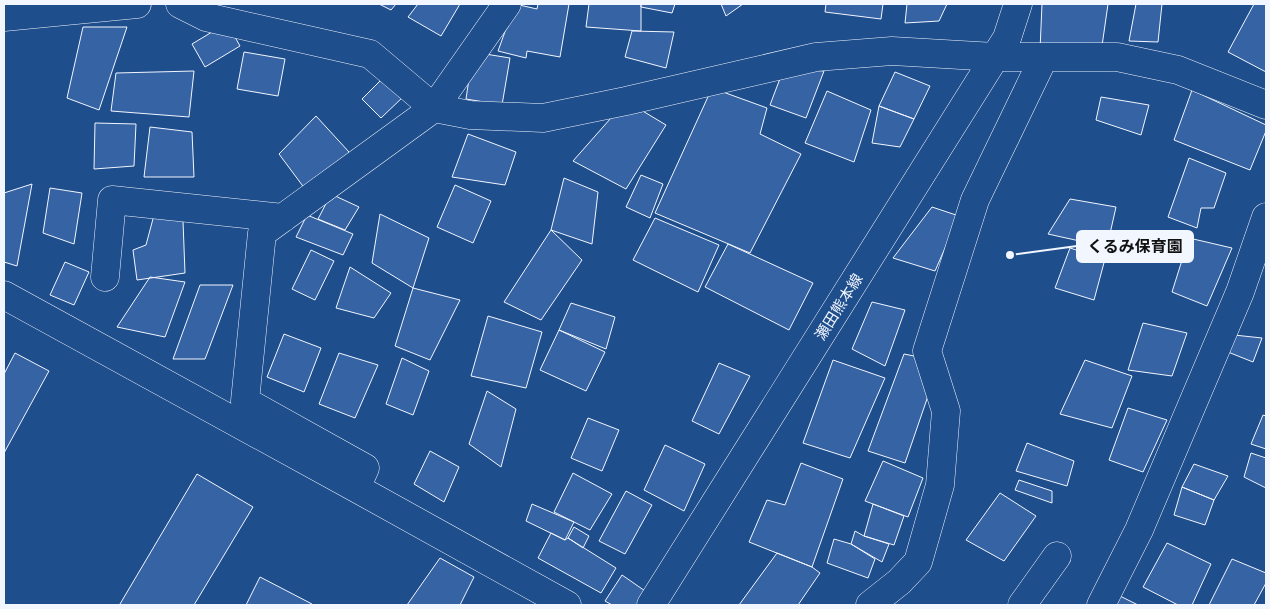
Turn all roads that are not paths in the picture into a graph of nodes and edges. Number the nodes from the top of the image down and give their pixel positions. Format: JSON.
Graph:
{"nodes":[{"id":1,"x":137,"y":4,"type":"edge"},
{"id":2,"x":180,"y":4,"type":"edge"},
{"id":3,"x":507,"y":4,"type":"edge"},
{"id":4,"x":1018,"y":4,"type":"edge"},
{"id":5,"x":4,"y":17,"type":"edge"},
{"id":6,"x":995,"y":57,"type":"junction"},
{"id":7,"x":1044,"y":57,"type":"junction"},
{"id":8,"x":1266,"y":105,"type":"edge"},
{"id":9,"x":434,"y":108,"type":"junction"},
{"id":10,"x":1266,"y":217,"type":"edge"},
{"id":11,"x":283,"y":218,"type":"junction"},
{"id":12,"x":106,"y":277,"type":"dead end"},
{"id":13,"x":4,"y":295,"type":"edge"},
{"id":14,"x":356,"y":488,"type":"junction"},
{"id":15,"x":1057,"y":556,"type":"dead end"},
{"id":16,"x":567,"y":605,"type":"edge"},
{"id":17,"x":651,"y":605,"type":"edge"},
{"id":18,"x":870,"y":605,"type":"edge"},
{"id":19,"x":1022,"y":605,"type":"edge"},
{"id":20,"x":1101,"y":605,"type":"edge"}],
"edges":[{"from":1,"to":5,"type":"street"},
{"from":2,"to":9,"type":"street"},
{"from":3,"to":9,"type":"street"},
{"from":4,"to":6,"type":"street","name":"瀬田熊本線"},
{"from":6,"to":7,"type":"street"},
{"from":6,"to":9,"type":"street"},
{"from":6,"to":17,"type":"street","name":"瀬田熊本線"},
{"from":7,"to":8,"type":"street"},
{"from":7,"to":18,"type":"street"},
{"from":9,"to":11,"type":"street"},
{"from":10,"to":20,"type":"street"},
{"from":11,"to":12,"type":"street"},
{"from":11,"to":14,"type":"street"},
{"from":13,"to":14,"type":"street"},
{"from":14,"to":16,"type":"street"},
{"from":15,"to":19,"type":"street"}]}
